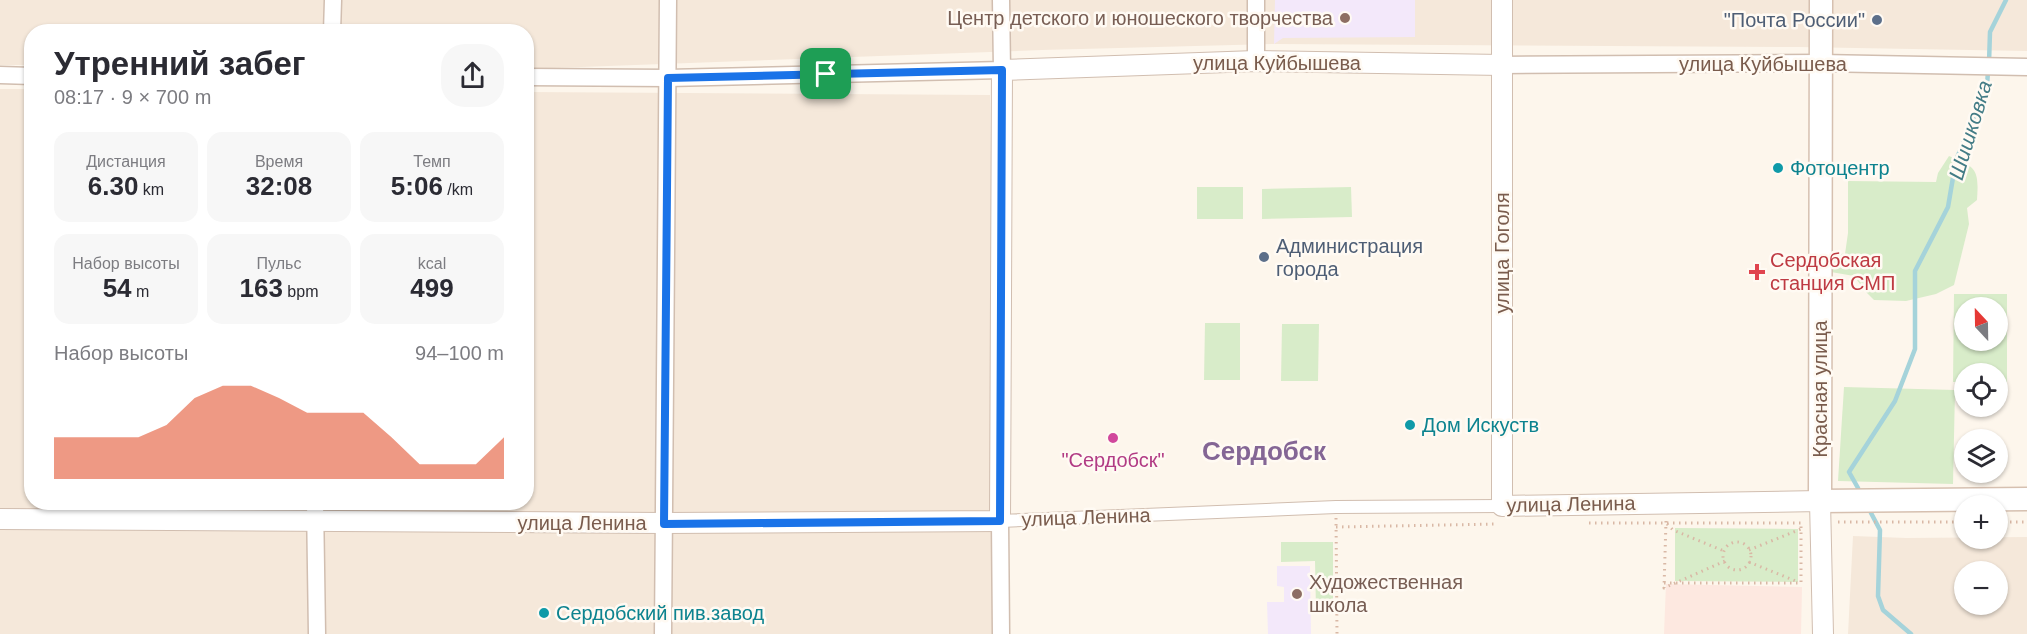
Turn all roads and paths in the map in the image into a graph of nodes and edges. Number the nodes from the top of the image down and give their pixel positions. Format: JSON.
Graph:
{"nodes":[{"id":1,"x":333,"y":0,"type":"edge"},
{"id":2,"x":668,"y":0,"type":"edge"},
{"id":3,"x":1001,"y":0,"type":"edge"},
{"id":4,"x":1256,"y":0,"type":"edge"},
{"id":5,"x":1502,"y":0,"type":"edge"},
{"id":6,"x":1821,"y":0,"type":"edge"},
{"id":7,"x":332,"y":24,"type":"edge"},
{"id":8,"x":1256,"y":61,"type":"junction"},
{"id":9,"x":1821,"y":63,"type":"junction"},
{"id":10,"x":1502,"y":65,"type":"junction"},
{"id":11,"x":2027,"y":67,"type":"edge"},
{"id":12,"x":1002,"y":70,"type":"junction"},
{"id":13,"x":0,"y":75,"type":"edge"},
{"id":14,"x":24,"y":76,"type":"edge"},
{"id":15,"x":534,"y":77,"type":"edge"},
{"id":16,"x":668,"y":78,"type":"junction"},
{"id":17,"x":2027,"y":499,"type":"edge"},
{"id":18,"x":1821,"y":501,"type":"junction"},
{"id":19,"x":1336,"y":507,"type":"junction"},
{"id":20,"x":315,"y":512,"type":"edge"},
{"id":21,"x":1503,"y":514,"type":"junction"},
{"id":22,"x":0,"y":519,"type":"edge"},
{"id":23,"x":1000,"y":521,"type":"junction"},
{"id":24,"x":1844,"y":522,"type":"dead end"},
{"id":25,"x":1954,"y":522,"type":"edge"},
{"id":26,"x":2008,"y":522,"type":"edge"},
{"id":27,"x":2027,"y":522,"type":"edge"},
{"id":28,"x":1586,"y":523,"type":"dead end"},
{"id":29,"x":1666,"y":523,"type":"junction"},
{"id":30,"x":664,"y":524,"type":"junction"},
{"id":31,"x":1336,"y":527,"type":"junction"},
{"id":32,"x":1801,"y":529,"type":"junction"},
{"id":33,"x":1749,"y":550,"type":"junction"},
{"id":34,"x":1724,"y":551,"type":"junction"},
{"id":35,"x":1725,"y":561,"type":"junction"},
{"id":36,"x":1749,"y":562,"type":"junction"},
{"id":37,"x":1678,"y":582,"type":"junction"},
{"id":38,"x":1801,"y":583,"type":"junction"},
{"id":39,"x":1822,"y":591,"type":"junction"},
{"id":40,"x":317,"y":634,"type":"edge"},
{"id":41,"x":663,"y":634,"type":"edge"},
{"id":42,"x":1001,"y":634,"type":"edge"},
{"id":43,"x":1337,"y":634,"type":"edge"},
{"id":44,"x":1822,"y":634,"type":"edge"}],
"edges":[{"from":1,"to":7,"type":"street"},
{"from":2,"to":16,"type":"street"},
{"from":3,"to":12,"type":"street"},
{"from":4,"to":8,"type":"street"},
{"from":5,"to":10,"type":"street","name":"улица Гоголя"},
{"from":6,"to":9,"type":"main road","name":"Красная улица"},
{"from":8,"to":10,"type":"street","name":"улица Куйбышева"},
{"from":8,"to":12,"type":"street","name":"улица Куйбышева"},
{"from":9,"to":10,"type":"street","name":"улица Куйбышева"},
{"from":9,"to":11,"type":"street","name":"улица Куйбышева"},
{"from":9,"to":18,"type":"main road","name":"Красная улица"},
{"from":10,"to":21,"type":"street","name":"улица Гоголя"},
{"from":12,"to":16,"type":"street","name":"улица Куйбышева"},
{"from":12,"to":23,"type":"street"},
{"from":13,"to":14,"type":"street"},
{"from":15,"to":16,"type":"street","name":"улица Куйбышева"},
{"from":16,"to":30,"type":"street"},
{"from":17,"to":18,"type":"main road","name":"улица Ленина"},
{"from":18,"to":21,"type":"street","name":"улица Ленина"},
{"from":18,"to":39,"type":"street","name":"Красная улица"},
{"from":19,"to":21,"type":"street","name":"улица Ленина"},
{"from":19,"to":23,"type":"street","name":"улица Ленина"},
{"from":19,"to":31,"type":"path"},
{"from":20,"to":22,"type":"street","name":"улица Ленина"},
{"from":20,"to":30,"type":"street","name":"улица Ленина"},
{"from":20,"to":40,"type":"street"},
{"from":21,"to":31,"type":"path"},
{"from":23,"to":30,"type":"street","name":"улица Ленина"},
{"from":23,"to":42,"type":"street"},
{"from":24,"to":25,"type":"path"},
{"from":26,"to":27,"type":"path"},
{"from":28,"to":29,"type":"path"},
{"from":29,"to":32,"type":"path"},
{"from":29,"to":34,"type":"path"},
{"from":29,"to":37,"type":"path"},
{"from":30,"to":41,"type":"street"},
{"from":31,"to":43,"type":"path"},
{"from":32,"to":33,"type":"path"},
{"from":32,"to":38,"type":"path"},
{"from":33,"to":34,"type":"path"},
{"from":33,"to":36,"type":"path"},
{"from":34,"to":35,"type":"path"},
{"from":35,"to":36,"type":"path"},
{"from":35,"to":37,"type":"path"},
{"from":36,"to":38,"type":"path"},
{"from":37,"to":38,"type":"path"},
{"from":38,"to":39,"type":"path"},
{"from":39,"to":44,"type":"street","name":"Красная улица"}]}
